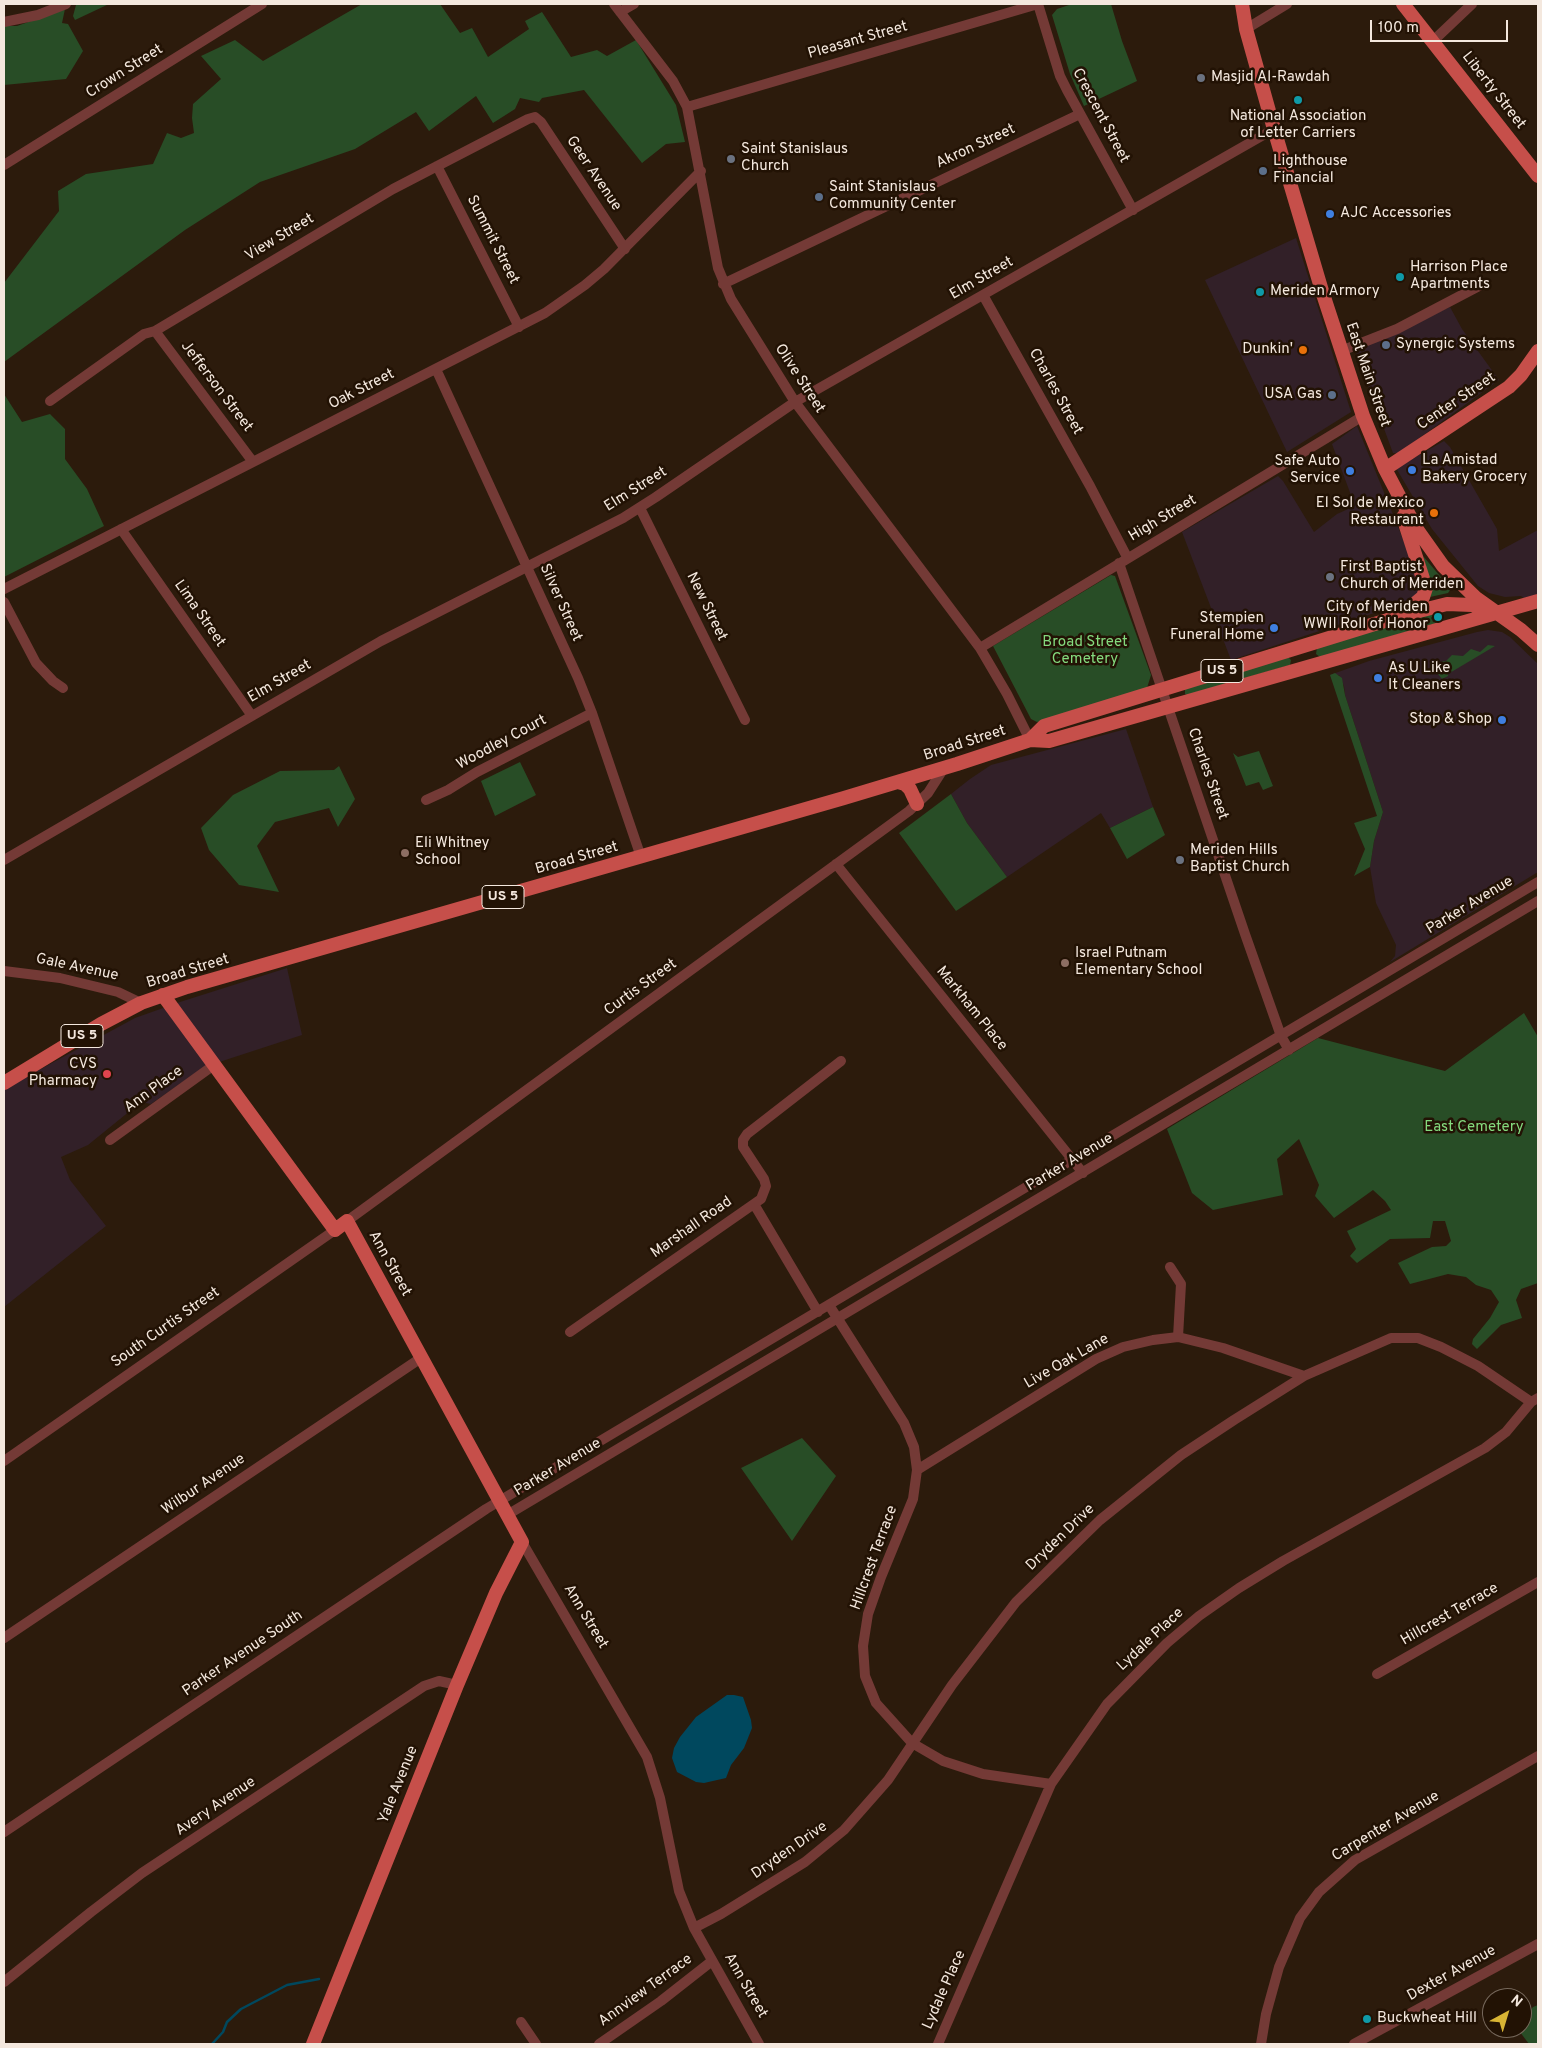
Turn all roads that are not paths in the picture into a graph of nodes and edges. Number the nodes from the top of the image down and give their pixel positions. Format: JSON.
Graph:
{"nodes":[{"id":1,"x":66,"y":4,"type":"edge"},
{"id":2,"x":262,"y":4,"type":"edge"},
{"id":3,"x":634,"y":4,"type":"edge"},
{"id":4,"x":1038,"y":4,"type":"edge"},
{"id":5,"x":1242,"y":4,"type":"edge"},
{"id":6,"x":1287,"y":4,"type":"edge"},
{"id":7,"x":1403,"y":4,"type":"edge"},
{"id":8,"x":1472,"y":4,"type":"edge"},
{"id":9,"x":617,"y":8,"type":"edge"},
{"id":10,"x":4,"y":22,"type":"edge"},
{"id":11,"x":1246,"y":28,"type":"junction"},
{"id":12,"x":1434,"y":41,"type":"junction"},
{"id":13,"x":687,"y":106,"type":"junction"},
{"id":14,"x":1080,"y":114,"type":"junction"},
{"id":15,"x":535,"y":118,"type":"joint"},
{"id":16,"x":1274,"y":129,"type":"junction"},
{"id":17,"x":4,"y":165,"type":"edge"},
{"id":18,"x":437,"y":166,"type":"junction"},
{"id":19,"x":700,"y":171,"type":"junction"},
{"id":20,"x":1538,"y":176,"type":"edge"},
{"id":21,"x":1133,"y":210,"type":"junction"},
{"id":22,"x":625,"y":249,"type":"junction"},
{"id":23,"x":723,"y":284,"type":"junction"},
{"id":24,"x":1479,"y":286,"type":"dead end"},
{"id":25,"x":983,"y":295,"type":"junction"},
{"id":26,"x":520,"y":327,"type":"junction"},
{"id":27,"x":155,"y":331,"type":"junction"},
{"id":28,"x":1341,"y":351,"type":"junction"},
{"id":29,"x":1538,"y":351,"type":"edge"},
{"id":30,"x":436,"y":369,"type":"junction"},
{"id":31,"x":50,"y":401,"type":"dead end"},
{"id":32,"x":795,"y":402,"type":"junction"},
{"id":33,"x":1362,"y":416,"type":"junction"},
{"id":34,"x":253,"y":462,"type":"junction"},
{"id":35,"x":1385,"y":469,"type":"junction"},
{"id":36,"x":1395,"y":491,"type":"junction"},
{"id":37,"x":640,"y":508,"type":"junction"},
{"id":38,"x":121,"y":529,"type":"junction"},
{"id":39,"x":1123,"y":560,"type":"junction"},
{"id":40,"x":527,"y":566,"type":"junction"},
{"id":41,"x":4,"y":590,"type":"edge"},
{"id":42,"x":1538,"y":601,"type":"edge"},
{"id":43,"x":4,"y":602,"type":"edge"},
{"id":44,"x":1497,"y":613,"type":"junction"},
{"id":45,"x":1400,"y":616,"type":"junction"},
{"id":46,"x":1538,"y":644,"type":"edge"},
{"id":47,"x":1301,"y":646,"type":"junction"},
{"id":48,"x":980,"y":648,"type":"junction"},
{"id":49,"x":1307,"y":668,"type":"junction"},
{"id":50,"x":63,"y":688,"type":"dead end"},
{"id":51,"x":1162,"y":689,"type":"junction"},
{"id":52,"x":1168,"y":707,"type":"junction"},
{"id":53,"x":592,"y":713,"type":"junction"},
{"id":54,"x":252,"y":716,"type":"junction"},
{"id":55,"x":745,"y":720,"type":"dead end"},
{"id":56,"x":1030,"y":740,"type":"junction"},
{"id":57,"x":944,"y":768,"type":"junction"},
{"id":58,"x":898,"y":782,"type":"junction"},
{"id":59,"x":426,"y":800,"type":"dead end"},
{"id":60,"x":917,"y":804,"type":"junction"},
{"id":61,"x":640,"y":857,"type":"junction"},
{"id":62,"x":4,"y":860,"type":"edge"},
{"id":63,"x":836,"y":864,"type":"junction"},
{"id":64,"x":1538,"y":882,"type":"edge"},
{"id":65,"x":1538,"y":902,"type":"edge"},
{"id":66,"x":1416,"y":955,"type":"junction"},
{"id":67,"x":1425,"y":969,"type":"junction"},
{"id":68,"x":4,"y":971,"type":"edge"},
{"id":69,"x":163,"y":995,"type":"junction"},
{"id":70,"x":141,"y":1003,"type":"junction"},
{"id":71,"x":1282,"y":1036,"type":"junction"},
{"id":72,"x":1289,"y":1050,"type":"junction"},
{"id":73,"x":841,"y":1061,"type":"dead end"},
{"id":74,"x":214,"y":1065,"type":"junction"},
{"id":75,"x":4,"y":1083,"type":"edge"},
{"id":76,"x":1187,"y":1092,"type":"junction"},
{"id":77,"x":1195,"y":1106,"type":"junction"},
{"id":78,"x":110,"y":1140,"type":"dead end"},
{"id":79,"x":1073,"y":1160,"type":"junction"},
{"id":80,"x":1083,"y":1173,"type":"junction"},
{"id":81,"x":754,"y":1204,"type":"junction"},
{"id":82,"x":347,"y":1221,"type":"junction"},
{"id":83,"x":335,"y":1230,"type":"junction"},
{"id":84,"x":952,"y":1232,"type":"junction"},
{"id":85,"x":961,"y":1246,"type":"junction"},
{"id":86,"x":1170,"y":1267,"type":"dead end"},
{"id":87,"x":829,"y":1305,"type":"junction"},
{"id":88,"x":818,"y":1312,"type":"junction"},
{"id":89,"x":838,"y":1319,"type":"junction"},
{"id":90,"x":570,"y":1332,"type":"dead end"},
{"id":91,"x":1178,"y":1337,"type":"junction"},
{"id":92,"x":421,"y":1358,"type":"junction"},
{"id":93,"x":722,"y":1369,"type":"junction"},
{"id":94,"x":1304,"y":1376,"type":"junction"},
{"id":95,"x":730,"y":1383,"type":"junction"},
{"id":96,"x":1535,"y":1400,"type":"edge"},
{"id":97,"x":616,"y":1432,"type":"junction"},
{"id":98,"x":624,"y":1446,"type":"junction"},
{"id":99,"x":4,"y":1461,"type":"edge"},
{"id":100,"x":917,"y":1470,"type":"junction"},
{"id":101,"x":499,"y":1501,"type":"junction"},
{"id":102,"x":507,"y":1515,"type":"junction"},
{"id":103,"x":522,"y":1542,"type":"junction"},
{"id":104,"x":1538,"y":1582,"type":"edge"},
{"id":105,"x":4,"y":1638,"type":"edge"},
{"id":106,"x":1376,"y":1674,"type":"dead end"},
{"id":107,"x":457,"y":1684,"type":"junction"},
{"id":108,"x":912,"y":1744,"type":"junction"},
{"id":109,"x":1538,"y":1756,"type":"edge"},
{"id":110,"x":1050,"y":1784,"type":"junction"},
{"id":111,"x":4,"y":1832,"type":"edge"},
{"id":112,"x":694,"y":1928,"type":"junction"},
{"id":113,"x":1538,"y":1944,"type":"edge"},
{"id":114,"x":712,"y":1961,"type":"junction"},
{"id":115,"x":4,"y":1982,"type":"edge"},
{"id":116,"x":521,"y":2022,"type":"dead end"},
{"id":117,"x":313,"y":2044,"type":"edge"},
{"id":118,"x":536,"y":2044,"type":"edge"},
{"id":119,"x":599,"y":2044,"type":"edge"},
{"id":120,"x":759,"y":2044,"type":"edge"},
{"id":121,"x":938,"y":2044,"type":"edge"},
{"id":122,"x":1261,"y":2044,"type":"edge"},
{"id":123,"x":1354,"y":2044,"type":"edge"}],
"edges":[{"from":1,"to":10,"type":"street"},
{"from":2,"to":17,"type":"street","name":"Crown Street"},
{"from":3,"to":9,"type":"street"},
{"from":4,"to":13,"type":"street","name":"Pleasant Street"},
{"from":4,"to":14,"type":"street","name":"Crescent Street"},
{"from":5,"to":11,"type":"main road","name":"East Main Street"},
{"from":6,"to":11,"type":"street"},
{"from":7,"to":12,"type":"main road","name":"Liberty Street"},
{"from":8,"to":12,"type":"street"},
{"from":9,"to":13,"type":"street","name":"Olive Street"},
{"from":11,"to":16,"type":"main road","name":"East Main Street"},
{"from":12,"to":20,"type":"main road","name":"Liberty Street"},
{"from":13,"to":19,"type":"street","name":"Olive Street"},
{"from":14,"to":21,"type":"street","name":"Crescent Street"},
{"from":14,"to":23,"type":"street","name":"Akron Street"},
{"from":15,"to":18,"type":"street","name":"View Street"},
{"from":15,"to":22,"type":"street","name":"Geer Avenue"},
{"from":16,"to":21,"type":"street","name":"Elm Street"},
{"from":16,"to":28,"type":"main road","name":"East Main Street"},
{"from":18,"to":26,"type":"street","name":"Summit Street"},
{"from":18,"to":27,"type":"street","name":"View Street"},
{"from":19,"to":22,"type":"street","name":"Oak Street"},
{"from":19,"to":23,"type":"street","name":"Olive Street"},
{"from":21,"to":25,"type":"street","name":"Elm Street"},
{"from":22,"to":26,"type":"street","name":"Oak Street"},
{"from":23,"to":32,"type":"street","name":"Olive Street"},
{"from":24,"to":28,"type":"street"},
{"from":25,"to":32,"type":"street","name":"Elm Street"},
{"from":25,"to":39,"type":"street","name":"Charles Street"},
{"from":26,"to":30,"type":"street","name":"Oak Street"},
{"from":27,"to":31,"type":"street","name":"View Street"},
{"from":27,"to":34,"type":"street","name":"Jefferson Street"},
{"from":28,"to":33,"type":"main road","name":"East Main Street"},
{"from":29,"to":35,"type":"main road","name":"Center Street"},
{"from":30,"to":34,"type":"street","name":"Oak Street"},
{"from":30,"to":40,"type":"street","name":"Silver Street"},
{"from":32,"to":37,"type":"street","name":"Elm Street"},
{"from":32,"to":48,"type":"street","name":"Olive Street"},
{"from":33,"to":35,"type":"main road","name":"East Main Street"},
{"from":33,"to":39,"type":"street","name":"High Street"},
{"from":34,"to":38,"type":"street","name":"Oak Street"},
{"from":35,"to":36,"type":"main road","name":"East Main Street"},
{"from":36,"to":44,"type":"main road","name":"East Main Street"},
{"from":36,"to":45,"type":"main road"},
{"from":37,"to":40,"type":"street","name":"Elm Street"},
{"from":37,"to":55,"type":"street","name":"New Street"},
{"from":38,"to":41,"type":"street","name":"Oak Street"},
{"from":38,"to":54,"type":"street","name":"Lima Street"},
{"from":39,"to":48,"type":"street","name":"High Street"},
{"from":39,"to":51,"type":"street","name":"Charles Street"},
{"from":40,"to":53,"type":"street","name":"Silver Street"},
{"from":40,"to":54,"type":"street","name":"Elm Street"},
{"from":42,"to":44,"type":"main road","name":"Broad Street","number":"US 5"},
{"from":43,"to":50,"type":"street"},
{"from":44,"to":45,"type":"main road","name":"Broad Street","number":"US 5"},
{"from":44,"to":46,"type":"main road","name":"East Main Street"},
{"from":44,"to":49,"type":"main road","name":"Broad Street","number":"US 5"},
{"from":45,"to":47,"type":"main road","name":"Broad Street","number":"US 5"},
{"from":47,"to":49,"type":"main road"},
{"from":47,"to":51,"type":"main road","name":"Broad Street","number":"US 5"},
{"from":48,"to":56,"type":"street","name":"Olive Street"},
{"from":49,"to":52,"type":"main road","name":"Broad Street","number":"US 5"},
{"from":51,"to":52,"type":"street","name":"Charles Street"},
{"from":51,"to":56,"type":"main road","name":"Broad Street","number":"US 5"},
{"from":52,"to":56,"type":"main road","name":"Broad Street","number":"US 5"},
{"from":52,"to":71,"type":"street","name":"Charles Street"},
{"from":53,"to":59,"type":"street","name":"Woodley Court"},
{"from":53,"to":61,"type":"street","name":"Silver Street"},
{"from":54,"to":62,"type":"street","name":"Elm Street"},
{"from":56,"to":57,"type":"main road","name":"Broad Street","number":"US 5"},
{"from":57,"to":58,"type":"main road","name":"Broad Street","number":"US 5"},
{"from":57,"to":60,"type":"street","name":"Curtis Street"},
{"from":58,"to":60,"type":"main road"},
{"from":58,"to":61,"type":"main road","name":"Broad Street","number":"US 5"},
{"from":60,"to":63,"type":"street","name":"Curtis Street"},
{"from":61,"to":69,"type":"main road","name":"Broad Street","number":"US 5"},
{"from":63,"to":79,"type":"street","name":"Markham Place"},
{"from":63,"to":82,"type":"street","name":"Curtis Street"},
{"from":64,"to":66,"type":"street","name":"Parker Avenue"},
{"from":65,"to":67,"type":"street","name":"Parker Avenue"},
{"from":66,"to":67,"type":"street"},
{"from":66,"to":71,"type":"street","name":"Parker Avenue"},
{"from":67,"to":72,"type":"street","name":"Parker Avenue"},
{"from":68,"to":70,"type":"street","name":"Gale Avenue"},
{"from":69,"to":70,"type":"main road","name":"Broad Street","number":"US 5"},
{"from":69,"to":74,"type":"main road"},
{"from":70,"to":75,"type":"main road","name":"Broad Street","number":"US 5"},
{"from":71,"to":72,"type":"street","name":"Charles Street"},
{"from":71,"to":76,"type":"street","name":"Parker Avenue"},
{"from":72,"to":77,"type":"street","name":"Parker Avenue"},
{"from":73,"to":81,"type":"street"},
{"from":74,"to":78,"type":"street","name":"Ann Place"},
{"from":74,"to":83,"type":"main road"},
{"from":76,"to":77,"type":"street"},
{"from":76,"to":79,"type":"street","name":"Parker Avenue"},
{"from":77,"to":80,"type":"street","name":"Parker Avenue"},
{"from":79,"to":80,"type":"street","name":"Markham Place"},
{"from":79,"to":84,"type":"street","name":"Parker Avenue"},
{"from":80,"to":85,"type":"street","name":"Parker Avenue"},
{"from":81,"to":88,"type":"street","name":"Marshall Road"},
{"from":81,"to":90,"type":"street","name":"Marshall Road"},
{"from":82,"to":83,"type":"main road","name":"South Curtis Street"},
{"from":82,"to":92,"type":"main road","name":"Ann Street"},
{"from":83,"to":99,"type":"street","name":"South Curtis Street"},
{"from":84,"to":85,"type":"street"},
{"from":84,"to":87,"type":"street","name":"Parker Avenue"},
{"from":85,"to":89,"type":"street","name":"Parker Avenue"},
{"from":86,"to":91,"type":"street"},
{"from":87,"to":88,"type":"street","name":"Parker Avenue"},
{"from":87,"to":89,"type":"street","name":"Hillcrest Terrace"},
{"from":88,"to":93,"type":"street","name":"Parker Avenue"},
{"from":89,"to":95,"type":"street","name":"Parker Avenue"},
{"from":89,"to":100,"type":"street","name":"Hillcrest Terrace"},
{"from":91,"to":94,"type":"street","name":"Live Oak Lane"},
{"from":91,"to":100,"type":"street","name":"Live Oak Lane"},
{"from":92,"to":101,"type":"main road","name":"Ann Street"},
{"from":92,"to":105,"type":"street","name":"Wilbur Avenue"},
{"from":93,"to":95,"type":"street"},
{"from":93,"to":97,"type":"street","name":"Parker Avenue"},
{"from":94,"to":96,"type":"street","name":"Dryden Drive"},
{"from":94,"to":108,"type":"street","name":"Dryden Drive"},
{"from":95,"to":98,"type":"street","name":"Parker Avenue"},
{"from":96,"to":110,"type":"street","name":"Lydale Place"},
{"from":97,"to":98,"type":"street","name":"Parker Avenue"},
{"from":97,"to":101,"type":"street","name":"Parker Avenue"},
{"from":98,"to":102,"type":"street","name":"Parker Avenue"},
{"from":100,"to":108,"type":"street","name":"Hillcrest Terrace"},
{"from":101,"to":102,"type":"main road","name":"Ann Street"},
{"from":101,"to":111,"type":"street","name":"Parker Avenue South"},
{"from":102,"to":103,"type":"main road","name":"Ann Street"},
{"from":103,"to":107,"type":"main road","name":"Yale Avenue"},
{"from":103,"to":112,"type":"street","name":"Ann Street"},
{"from":104,"to":106,"type":"street","name":"Hillcrest Terrace"},
{"from":107,"to":115,"type":"street","name":"Avery Avenue"},
{"from":107,"to":117,"type":"main road","name":"Yale Avenue"},
{"from":108,"to":110,"type":"street","name":"Hillcrest Terrace"},
{"from":108,"to":112,"type":"street","name":"Dryden Drive"},
{"from":109,"to":122,"type":"street","name":"Carpenter Avenue"},
{"from":110,"to":121,"type":"street","name":"Lydale Place"},
{"from":112,"to":114,"type":"street","name":"Ann Street"},
{"from":113,"to":123,"type":"street","name":"Dexter Avenue"},
{"from":114,"to":119,"type":"street","name":"Annview Terrace"},
{"from":114,"to":120,"type":"street","name":"Ann Street"},
{"from":116,"to":118,"type":"street"}]}
